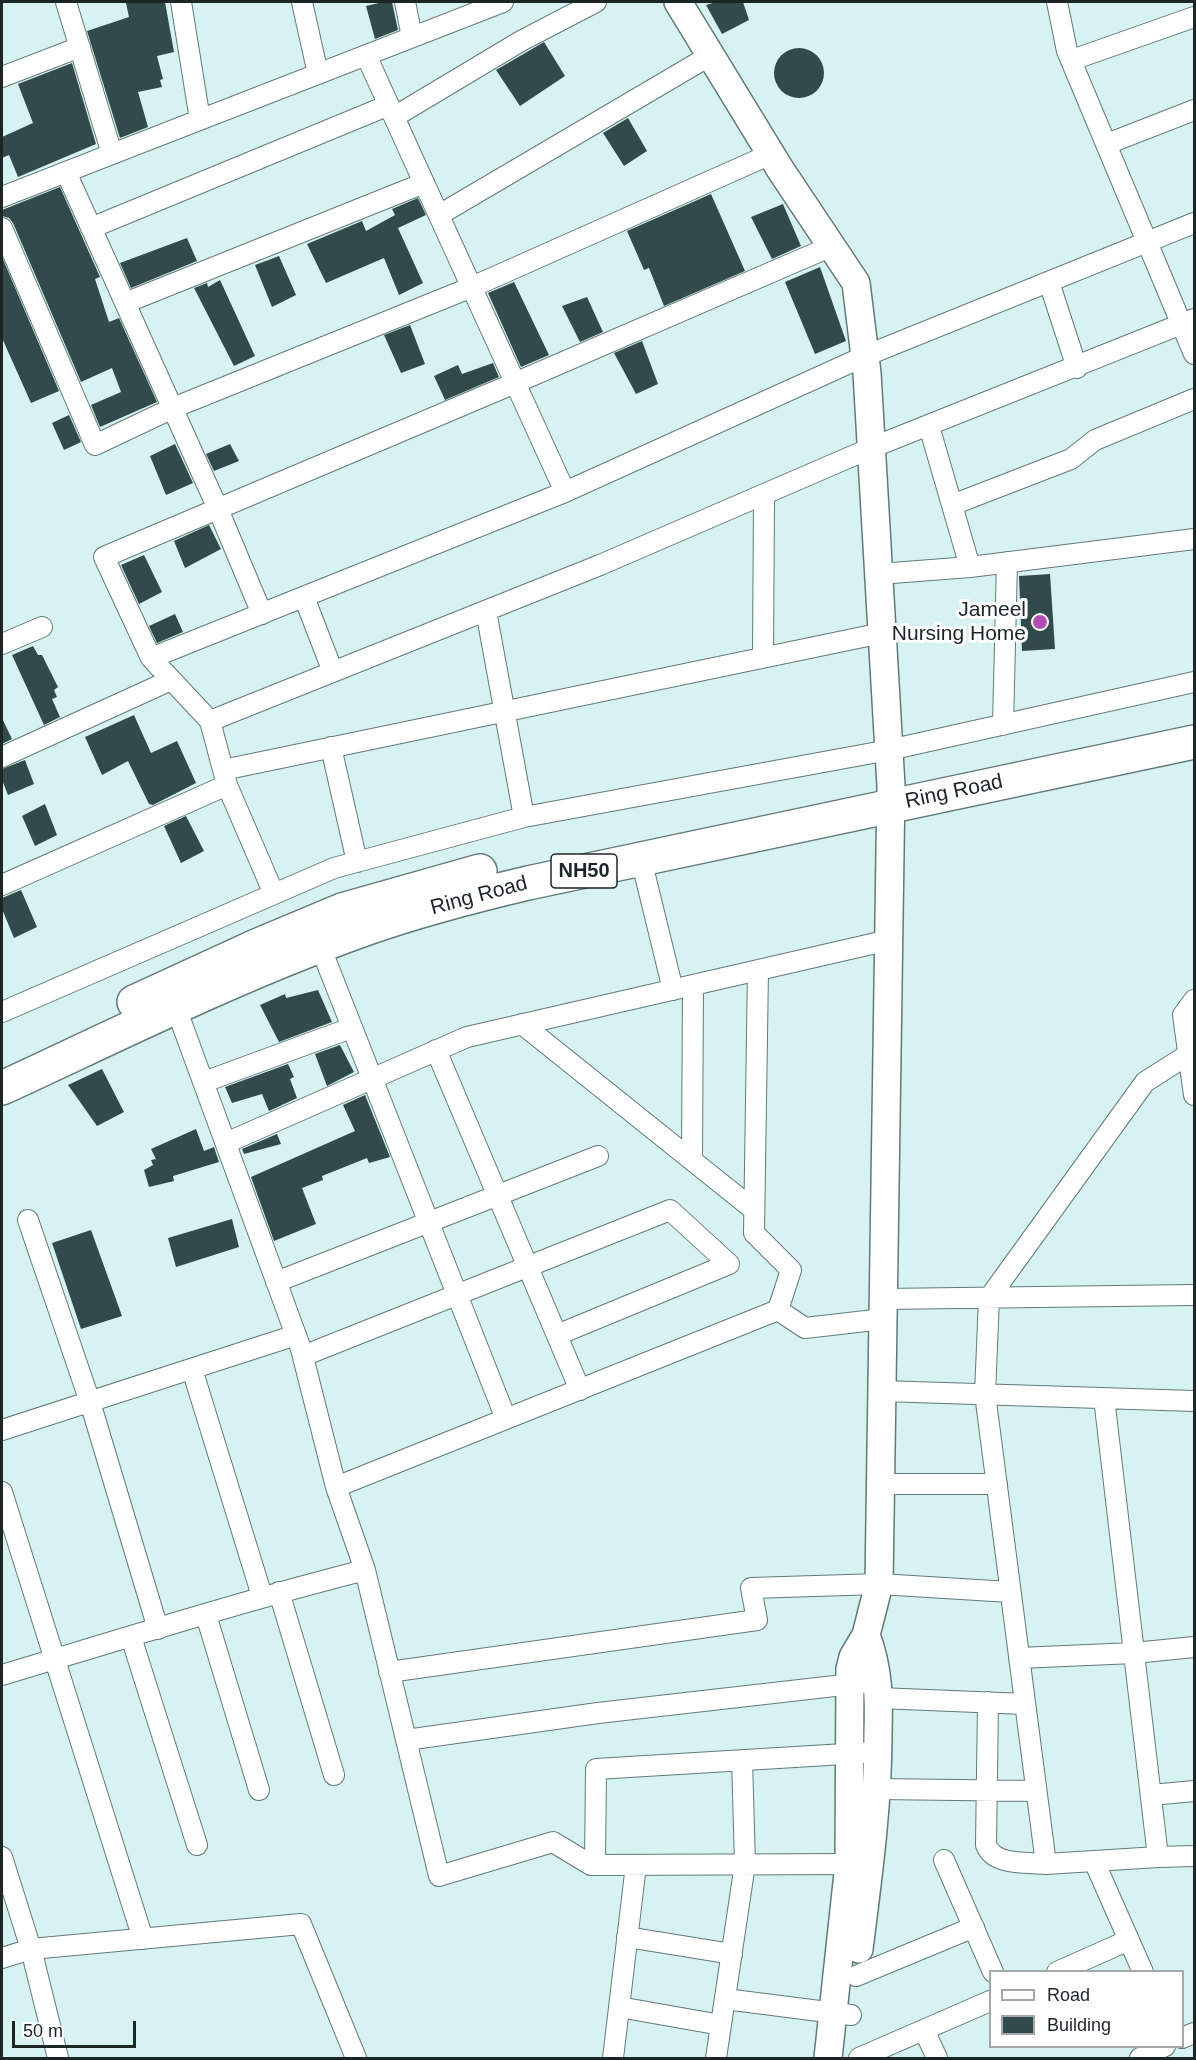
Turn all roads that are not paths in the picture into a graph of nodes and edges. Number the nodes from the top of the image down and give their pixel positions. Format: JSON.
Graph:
{"nodes":[{"id":1,"x":66,"y":2,"type":"edge"},
{"id":2,"x":181,"y":2,"type":"edge"},
{"id":3,"x":302,"y":2,"type":"edge"},
{"id":4,"x":405,"y":2,"type":"edge"},
{"id":5,"x":503,"y":2,"type":"edge"},
{"id":6,"x":596,"y":2,"type":"edge"},
{"id":7,"x":1057,"y":2,"type":"edge"},
{"id":8,"x":683,"y":3,"type":"edge"},
{"id":9,"x":1194,"y":17,"type":"edge"},
{"id":10,"x":412,"y":37,"type":"junction"},
{"id":11,"x":80,"y":47,"type":"junction"},
{"id":12,"x":366,"y":55,"type":"junction"},
{"id":13,"x":711,"y":55,"type":"junction"},
{"id":14,"x":1072,"y":60,"type":"junction"},
{"id":15,"x":318,"y":74,"type":"junction"},
{"id":16,"x":2,"y":77,"type":"edge"},
{"id":17,"x":1194,"y":110,"type":"edge"},
{"id":18,"x":392,"y":111,"type":"junction"},
{"id":19,"x":200,"y":120,"type":"junction"},
{"id":20,"x":1107,"y":144,"type":"junction"},
{"id":21,"x":112,"y":154,"type":"junction"},
{"id":22,"x":771,"y":154,"type":"junction"},
{"id":23,"x":66,"y":172,"type":"junction"},
{"id":24,"x":424,"y":183,"type":"junction"},
{"id":25,"x":2,"y":197,"type":"edge"},
{"id":26,"x":439,"y":215,"type":"junction"},
{"id":27,"x":1194,"y":223,"type":"edge"},
{"id":28,"x":2,"y":228,"type":"edge"},
{"id":29,"x":91,"y":228,"type":"junction"},
{"id":30,"x":1148,"y":242,"type":"junction"},
{"id":31,"x":832,"y":246,"type":"junction"},
{"id":32,"x":1049,"y":282,"type":"junction"},
{"id":33,"x":472,"y":287,"type":"junction"},
{"id":34,"x":125,"y":303,"type":"junction"},
{"id":35,"x":1188,"y":322,"type":"edge"},
{"id":36,"x":1194,"y":354,"type":"edge"},
{"id":37,"x":865,"y":356,"type":"junction"},
{"id":38,"x":1077,"y":368,"type":"junction"},
{"id":39,"x":515,"y":383,"type":"junction"},
{"id":40,"x":1194,"y":399,"type":"edge"},
{"id":41,"x":172,"y":408,"type":"junction"},
{"id":42,"x":929,"y":426,"type":"junction"},
{"id":43,"x":871,"y":448,"type":"junction"},
{"id":44,"x":565,"y":492,"type":"junction"},
{"id":45,"x":764,"y":495,"type":"junction"},
{"id":46,"x":952,"y":505,"type":"junction"},
{"id":47,"x":218,"y":509,"type":"junction"},
{"id":48,"x":1194,"y":539,"type":"edge"},
{"id":49,"x":1007,"y":562,"type":"junction"},
{"id":50,"x":970,"y":567,"type":"junction"},
{"id":51,"x":879,"y":574,"type":"junction"},
{"id":52,"x":304,"y":597,"type":"junction"},
{"id":53,"x":486,"y":611,"type":"junction"},
{"id":54,"x":262,"y":614,"type":"junction"},
{"id":55,"x":42,"y":627,"type":"dead end"},
{"id":56,"x":882,"y":633,"type":"junction"},
{"id":57,"x":2,"y":644,"type":"edge"},
{"id":58,"x":763,"y":657,"type":"junction"},
{"id":59,"x":151,"y":658,"type":"junction"},
{"id":60,"x":333,"y":672,"type":"junction"},
{"id":61,"x":171,"y":680,"type":"junction"},
{"id":62,"x":1194,"y":682,"type":"edge"},
{"id":63,"x":504,"y":711,"type":"junction"},
{"id":64,"x":210,"y":721,"type":"junction"},
{"id":65,"x":1194,"y":722,"type":"edge"},
{"id":66,"x":1003,"y":725,"type":"junction"},
{"id":67,"x":1194,"y":742,"type":"edge"},
{"id":68,"x":331,"y":747,"type":"junction"},
{"id":69,"x":889,"y":750,"type":"junction"},
{"id":70,"x":2,"y":757,"type":"edge"},
{"id":71,"x":225,"y":777,"type":"junction"},
{"id":72,"x":891,"y":796,"type":"junction"},
{"id":73,"x":524,"y":817,"type":"junction"},
{"id":74,"x":641,"y":859,"type":"junction"},
{"id":75,"x":357,"y":862,"type":"junction"},
{"id":76,"x":2,"y":885,"type":"edge"},
{"id":77,"x":274,"y":894,"type":"junction"},
{"id":78,"x":889,"y":940,"type":"junction"},
{"id":79,"x":320,"y":946,"type":"junction"},
{"id":80,"x":758,"y":970,"type":"junction"},
{"id":81,"x":693,"y":985,"type":"junction"},
{"id":82,"x":673,"y":990,"type":"junction"},
{"id":83,"x":1194,"y":1000,"type":"edge"},
{"id":84,"x":176,"y":1008,"type":"junction"},
{"id":85,"x":2,"y":1012,"type":"edge"},
{"id":86,"x":522,"y":1024,"type":"junction"},
{"id":87,"x":351,"y":1028,"type":"junction"},
{"id":88,"x":436,"y":1050,"type":"junction"},
{"id":89,"x":1189,"y":1054,"type":"junction"},
{"id":90,"x":2,"y":1063,"type":"edge"},
{"id":91,"x":371,"y":1079,"type":"junction"},
{"id":92,"x":204,"y":1082,"type":"junction"},
{"id":93,"x":2,"y":1088,"type":"edge"},
{"id":94,"x":1194,"y":1095,"type":"edge"},
{"id":95,"x":226,"y":1143,"type":"junction"},
{"id":96,"x":598,"y":1156,"type":"dead end"},
{"id":97,"x":692,"y":1160,"type":"junction"},
{"id":98,"x":498,"y":1196,"type":"junction"},
{"id":99,"x":754,"y":1210,"type":"junction"},
{"id":100,"x":28,"y":1220,"type":"dead end"},
{"id":101,"x":429,"y":1224,"type":"junction"},
{"id":102,"x":527,"y":1265,"type":"junction"},
{"id":103,"x":276,"y":1282,"type":"junction"},
{"id":104,"x":456,"y":1293,"type":"junction"},
{"id":105,"x":1194,"y":1295,"type":"edge"},
{"id":106,"x":989,"y":1298,"type":"junction"},
{"id":107,"x":883,"y":1309,"type":"junction"},
{"id":108,"x":778,"y":1311,"type":"junction"},
{"id":109,"x":296,"y":1335,"type":"junction"},
{"id":110,"x":556,"y":1335,"type":"junction"},
{"id":111,"x":303,"y":1356,"type":"junction"},
{"id":112,"x":192,"y":1369,"type":"junction"},
{"id":113,"x":580,"y":1390,"type":"junction"},
{"id":114,"x":882,"y":1391,"type":"junction"},
{"id":115,"x":985,"y":1394,"type":"junction"},
{"id":116,"x":1104,"y":1398,"type":"junction"},
{"id":117,"x":1194,"y":1401,"type":"edge"},
{"id":118,"x":90,"y":1402,"type":"junction"},
{"id":119,"x":506,"y":1419,"type":"junction"},
{"id":120,"x":2,"y":1430,"type":"edge"},
{"id":121,"x":880,"y":1484,"type":"junction"},
{"id":122,"x":997,"y":1484,"type":"junction"},
{"id":123,"x":336,"y":1487,"type":"junction"},
{"id":124,"x":2,"y":1492,"type":"edge"},
{"id":125,"x":364,"y":1570,"type":"junction"},
{"id":126,"x":879,"y":1584,"type":"junction"},
{"id":127,"x":1010,"y":1592,"type":"junction"},
{"id":128,"x":270,"y":1594,"type":"junction"},
{"id":129,"x":206,"y":1615,"type":"junction"},
{"id":130,"x":158,"y":1629,"type":"junction"},
{"id":131,"x":866,"y":1635,"type":"junction"},
{"id":132,"x":131,"y":1637,"type":"junction"},
{"id":133,"x":1194,"y":1647,"type":"edge"},
{"id":134,"x":1134,"y":1653,"type":"junction"},
{"id":135,"x":1019,"y":1658,"type":"junction"},
{"id":136,"x":56,"y":1659,"type":"junction"},
{"id":137,"x":389,"y":1672,"type":"junction"},
{"id":138,"x":2,"y":1675,"type":"edge"},
{"id":139,"x":851,"y":1684,"type":"junction"},
{"id":140,"x":878,"y":1689,"type":"junction"},
{"id":141,"x":988,"y":1702,"type":"junction"},
{"id":142,"x":1025,"y":1704,"type":"junction"},
{"id":143,"x":406,"y":1740,"type":"junction"},
{"id":144,"x":878,"y":1752,"type":"junction"},
{"id":145,"x":850,"y":1754,"type":"junction"},
{"id":146,"x":742,"y":1760,"type":"junction"},
{"id":147,"x":334,"y":1774,"type":"dead end"},
{"id":148,"x":878,"y":1789,"type":"junction"},
{"id":149,"x":987,"y":1790,"type":"junction"},
{"id":150,"x":259,"y":1791,"type":"dead end"},
{"id":151,"x":1036,"y":1791,"type":"junction"},
{"id":152,"x":1194,"y":1791,"type":"edge"},
{"id":153,"x":1150,"y":1795,"type":"junction"},
{"id":154,"x":197,"y":1845,"type":"dead end"},
{"id":155,"x":1194,"y":1856,"type":"edge"},
{"id":156,"x":1158,"y":1857,"type":"junction"},
{"id":157,"x":2,"y":1859,"type":"edge"},
{"id":158,"x":944,"y":1860,"type":"dead end"},
{"id":159,"x":1094,"y":1861,"type":"junction"},
{"id":160,"x":745,"y":1864,"type":"junction"},
{"id":161,"x":859,"y":1864,"type":"junction"},
{"id":162,"x":1046,"y":1864,"type":"junction"},
{"id":163,"x":595,"y":1865,"type":"junction"},
{"id":164,"x":636,"y":1865,"type":"junction"},
{"id":165,"x":974,"y":1927,"type":"junction"},
{"id":166,"x":627,"y":1937,"type":"junction"},
{"id":167,"x":143,"y":1939,"type":"junction"},
{"id":168,"x":1129,"y":1940,"type":"junction"},
{"id":169,"x":31,"y":1949,"type":"junction"},
{"id":170,"x":732,"y":1954,"type":"junction"},
{"id":171,"x":2,"y":1958,"type":"edge"},
{"id":172,"x":993,"y":1970,"type":"edge"},
{"id":173,"x":1059,"y":1970,"type":"edge"},
{"id":174,"x":1143,"y":1970,"type":"edge"},
{"id":175,"x":856,"y":1976,"type":"junction"},
{"id":176,"x":725,"y":1999,"type":"junction"},
{"id":177,"x":989,"y":2001,"type":"edge"},
{"id":178,"x":619,"y":2007,"type":"junction"},
{"id":179,"x":843,"y":2014,"type":"junction"},
{"id":180,"x":722,"y":2025,"type":"junction"},
{"id":181,"x":924,"y":2030,"type":"junction"},
{"id":182,"x":1161,"y":2048,"type":"edge"},
{"id":183,"x":58,"y":2058,"type":"edge"},
{"id":184,"x":356,"y":2058,"type":"edge"},
{"id":185,"x":613,"y":2058,"type":"edge"},
{"id":186,"x":716,"y":2058,"type":"edge"},
{"id":187,"x":828,"y":2058,"type":"edge"},
{"id":188,"x":845,"y":2058,"type":"edge"},
{"id":189,"x":859,"y":2058,"type":"edge"},
{"id":190,"x":937,"y":2058,"type":"edge"},
{"id":191,"x":1140,"y":2058,"type":"edge"}],
"edges":[{"from":1,"to":11,"type":"street"},
{"from":2,"to":19,"type":"street"},
{"from":3,"to":15,"type":"street"},
{"from":4,"to":10,"type":"street"},
{"from":5,"to":10,"type":"street"},
{"from":6,"to":18,"type":"street"},
{"from":7,"to":14,"type":"street"},
{"from":8,"to":13,"type":"street"},
{"from":9,"to":14,"type":"street"},
{"from":10,"to":12,"type":"street"},
{"from":11,"to":16,"type":"street"},
{"from":11,"to":21,"type":"street"},
{"from":12,"to":15,"type":"street"},
{"from":12,"to":18,"type":"street"},
{"from":13,"to":22,"type":"street"},
{"from":13,"to":26,"type":"street"},
{"from":14,"to":20,"type":"street"},
{"from":15,"to":19,"type":"street"},
{"from":17,"to":20,"type":"street"},
{"from":18,"to":24,"type":"street"},
{"from":18,"to":29,"type":"street"},
{"from":19,"to":21,"type":"street"},
{"from":20,"to":30,"type":"street"},
{"from":21,"to":23,"type":"street"},
{"from":22,"to":31,"type":"street"},
{"from":22,"to":33,"type":"street"},
{"from":23,"to":25,"type":"street"},
{"from":23,"to":29,"type":"street"},
{"from":24,"to":26,"type":"street"},
{"from":24,"to":34,"type":"street"},
{"from":26,"to":33,"type":"street"},
{"from":27,"to":30,"type":"street"},
{"from":28,"to":41,"type":"street"},
{"from":29,"to":34,"type":"street"},
{"from":30,"to":32,"type":"street"},
{"from":30,"to":35,"type":"street"},
{"from":31,"to":37,"type":"street"},
{"from":31,"to":39,"type":"street"},
{"from":32,"to":37,"type":"street"},
{"from":32,"to":38,"type":"street"},
{"from":33,"to":39,"type":"street"},
{"from":33,"to":41,"type":"street"},
{"from":34,"to":41,"type":"street"},
{"from":35,"to":36,"type":"street"},
{"from":35,"to":38,"type":"street"},
{"from":37,"to":43,"type":"street"},
{"from":37,"to":44,"type":"street"},
{"from":38,"to":42,"type":"street"},
{"from":39,"to":44,"type":"street"},
{"from":39,"to":47,"type":"street"},
{"from":40,"to":46,"type":"street"},
{"from":41,"to":47,"type":"street"},
{"from":42,"to":43,"type":"street"},
{"from":42,"to":46,"type":"street"},
{"from":43,"to":45,"type":"street"},
{"from":43,"to":51,"type":"street"},
{"from":44,"to":52,"type":"street"},
{"from":45,"to":53,"type":"street"},
{"from":45,"to":58,"type":"street"},
{"from":46,"to":50,"type":"street"},
{"from":47,"to":54,"type":"street"},
{"from":47,"to":59,"type":"street"},
{"from":48,"to":49,"type":"street"},
{"from":49,"to":50,"type":"street"},
{"from":49,"to":66,"type":"street"},
{"from":50,"to":51,"type":"street"},
{"from":51,"to":56,"type":"street"},
{"from":52,"to":54,"type":"street"},
{"from":52,"to":60,"type":"street"},
{"from":53,"to":60,"type":"street"},
{"from":53,"to":63,"type":"street"},
{"from":54,"to":59,"type":"street"},
{"from":55,"to":57,"type":"street"},
{"from":56,"to":58,"type":"street"},
{"from":56,"to":69,"type":"street"},
{"from":58,"to":63,"type":"street"},
{"from":59,"to":61,"type":"street"},
{"from":60,"to":64,"type":"street"},
{"from":61,"to":64,"type":"street"},
{"from":61,"to":70,"type":"street"},
{"from":62,"to":66,"type":"street"},
{"from":63,"to":68,"type":"street"},
{"from":63,"to":73,"type":"street"},
{"from":64,"to":71,"type":"street"},
{"from":65,"to":72,"type":"highway","name":"Ring Road","number":"NH50"},
{"from":66,"to":69,"type":"street"},
{"from":67,"to":72,"type":"highway","name":"Ring Road","number":"NH50"},
{"from":68,"to":71,"type":"street"},
{"from":68,"to":75,"type":"street"},
{"from":69,"to":72,"type":"street"},
{"from":69,"to":73,"type":"street"},
{"from":71,"to":76,"type":"street"},
{"from":71,"to":77,"type":"street"},
{"from":72,"to":74,"type":"highway","name":"Ring Road","number":"NH50"},
{"from":72,"to":78,"type":"street"},
{"from":72,"to":90,"type":"highway","name":"Ring Road","number":"NH50"},
{"from":73,"to":75,"type":"street"},
{"from":74,"to":79,"type":"highway","name":"Ring Road","number":"NH50"},
{"from":74,"to":82,"type":"street"},
{"from":75,"to":77,"type":"street"},
{"from":77,"to":85,"type":"street"},
{"from":78,"to":80,"type":"street"},
{"from":78,"to":107,"type":"street"},
{"from":79,"to":84,"type":"highway","name":"Ring Road","number":"NH50"},
{"from":79,"to":87,"type":"street"},
{"from":80,"to":81,"type":"street"},
{"from":80,"to":99,"type":"street"},
{"from":81,"to":82,"type":"street"},
{"from":81,"to":97,"type":"street"},
{"from":82,"to":86,"type":"street"},
{"from":83,"to":89,"type":"street"},
{"from":84,"to":92,"type":"street"},
{"from":84,"to":93,"type":"highway","name":"Ring Road","number":"NH50"},
{"from":86,"to":88,"type":"street"},
{"from":86,"to":97,"type":"street"},
{"from":87,"to":91,"type":"street"},
{"from":87,"to":92,"type":"street"},
{"from":88,"to":91,"type":"street"},
{"from":88,"to":98,"type":"street"},
{"from":89,"to":94,"type":"street"},
{"from":89,"to":106,"type":"street"},
{"from":91,"to":95,"type":"street"},
{"from":91,"to":101,"type":"street"},
{"from":92,"to":95,"type":"street"},
{"from":95,"to":103,"type":"street"},
{"from":96,"to":98,"type":"street"},
{"from":97,"to":99,"type":"street"},
{"from":98,"to":101,"type":"street"},
{"from":98,"to":102,"type":"street"},
{"from":99,"to":108,"type":"street"},
{"from":100,"to":118,"type":"street"},
{"from":101,"to":103,"type":"street"},
{"from":101,"to":104,"type":"street"},
{"from":102,"to":104,"type":"street"},
{"from":102,"to":110,"type":"street"},
{"from":102,"to":110,"type":"street"},
{"from":103,"to":109,"type":"street"},
{"from":104,"to":111,"type":"street"},
{"from":104,"to":119,"type":"street"},
{"from":105,"to":106,"type":"street"},
{"from":106,"to":107,"type":"street"},
{"from":106,"to":115,"type":"street"},
{"from":107,"to":108,"type":"street"},
{"from":107,"to":114,"type":"street"},
{"from":108,"to":113,"type":"street"},
{"from":109,"to":111,"type":"street"},
{"from":109,"to":112,"type":"street"},
{"from":110,"to":113,"type":"street"},
{"from":111,"to":123,"type":"street"},
{"from":112,"to":118,"type":"street"},
{"from":112,"to":128,"type":"street"},
{"from":113,"to":119,"type":"street"},
{"from":114,"to":115,"type":"street"},
{"from":114,"to":121,"type":"street"},
{"from":115,"to":116,"type":"street"},
{"from":115,"to":122,"type":"street"},
{"from":116,"to":117,"type":"street"},
{"from":116,"to":134,"type":"street"},
{"from":118,"to":120,"type":"street"},
{"from":118,"to":130,"type":"street"},
{"from":119,"to":123,"type":"street"},
{"from":121,"to":122,"type":"street"},
{"from":121,"to":126,"type":"street"},
{"from":122,"to":127,"type":"street"},
{"from":123,"to":125,"type":"street"},
{"from":124,"to":136,"type":"street"},
{"from":125,"to":128,"type":"street"},
{"from":125,"to":137,"type":"street"},
{"from":126,"to":127,"type":"street"},
{"from":126,"to":131,"type":"street"},
{"from":126,"to":137,"type":"street"},
{"from":127,"to":135,"type":"street"},
{"from":128,"to":129,"type":"street"},
{"from":128,"to":147,"type":"street"},
{"from":129,"to":130,"type":"street"},
{"from":129,"to":150,"type":"street"},
{"from":130,"to":132,"type":"street"},
{"from":131,"to":139,"type":"street"},
{"from":131,"to":140,"type":"street"},
{"from":132,"to":136,"type":"street"},
{"from":132,"to":154,"type":"street"},
{"from":133,"to":134,"type":"street"},
{"from":134,"to":135,"type":"street"},
{"from":134,"to":153,"type":"street"},
{"from":135,"to":142,"type":"street"},
{"from":136,"to":138,"type":"street"},
{"from":136,"to":167,"type":"street"},
{"from":137,"to":143,"type":"street"},
{"from":139,"to":140,"type":"street"},
{"from":139,"to":143,"type":"street"},
{"from":139,"to":145,"type":"street"},
{"from":140,"to":141,"type":"street"},
{"from":140,"to":144,"type":"street"},
{"from":141,"to":142,"type":"street"},
{"from":141,"to":149,"type":"street"},
{"from":142,"to":151,"type":"street"},
{"from":143,"to":163,"type":"street"},
{"from":144,"to":145,"type":"street"},
{"from":144,"to":148,"type":"street"},
{"from":145,"to":146,"type":"street"},
{"from":145,"to":161,"type":"street"},
{"from":146,"to":160,"type":"street"},
{"from":146,"to":163,"type":"street"},
{"from":148,"to":149,"type":"street"},
{"from":148,"to":161,"type":"street"},
{"from":149,"to":151,"type":"street"},
{"from":149,"to":162,"type":"street"},
{"from":151,"to":162,"type":"street"},
{"from":152,"to":153,"type":"street"},
{"from":153,"to":156,"type":"street"},
{"from":155,"to":156,"type":"street"},
{"from":156,"to":159,"type":"street"},
{"from":157,"to":169,"type":"street"},
{"from":158,"to":165,"type":"street"},
{"from":159,"to":162,"type":"street"},
{"from":159,"to":168,"type":"street"},
{"from":160,"to":161,"type":"street"},
{"from":160,"to":164,"type":"street"},
{"from":160,"to":170,"type":"street"},
{"from":161,"to":175,"type":"street"},
{"from":161,"to":179,"type":"street"},
{"from":163,"to":164,"type":"street"},
{"from":164,"to":166,"type":"street"},
{"from":165,"to":172,"type":"street"},
{"from":165,"to":175,"type":"street"},
{"from":166,"to":170,"type":"street"},
{"from":166,"to":178,"type":"street"},
{"from":167,"to":169,"type":"street"},
{"from":167,"to":184,"type":"street"},
{"from":168,"to":173,"type":"street"},
{"from":168,"to":174,"type":"street"},
{"from":169,"to":171,"type":"street"},
{"from":169,"to":183,"type":"street"},
{"from":170,"to":176,"type":"street"},
{"from":175,"to":179,"type":"street"},
{"from":176,"to":179,"type":"street"},
{"from":176,"to":180,"type":"street"},
{"from":177,"to":181,"type":"street"},
{"from":178,"to":180,"type":"street"},
{"from":178,"to":185,"type":"street"},
{"from":179,"to":187,"type":"street"},
{"from":179,"to":188,"type":"street"},
{"from":180,"to":186,"type":"street"},
{"from":181,"to":189,"type":"street"},
{"from":181,"to":190,"type":"street"},
{"from":182,"to":191,"type":"street"}]}
